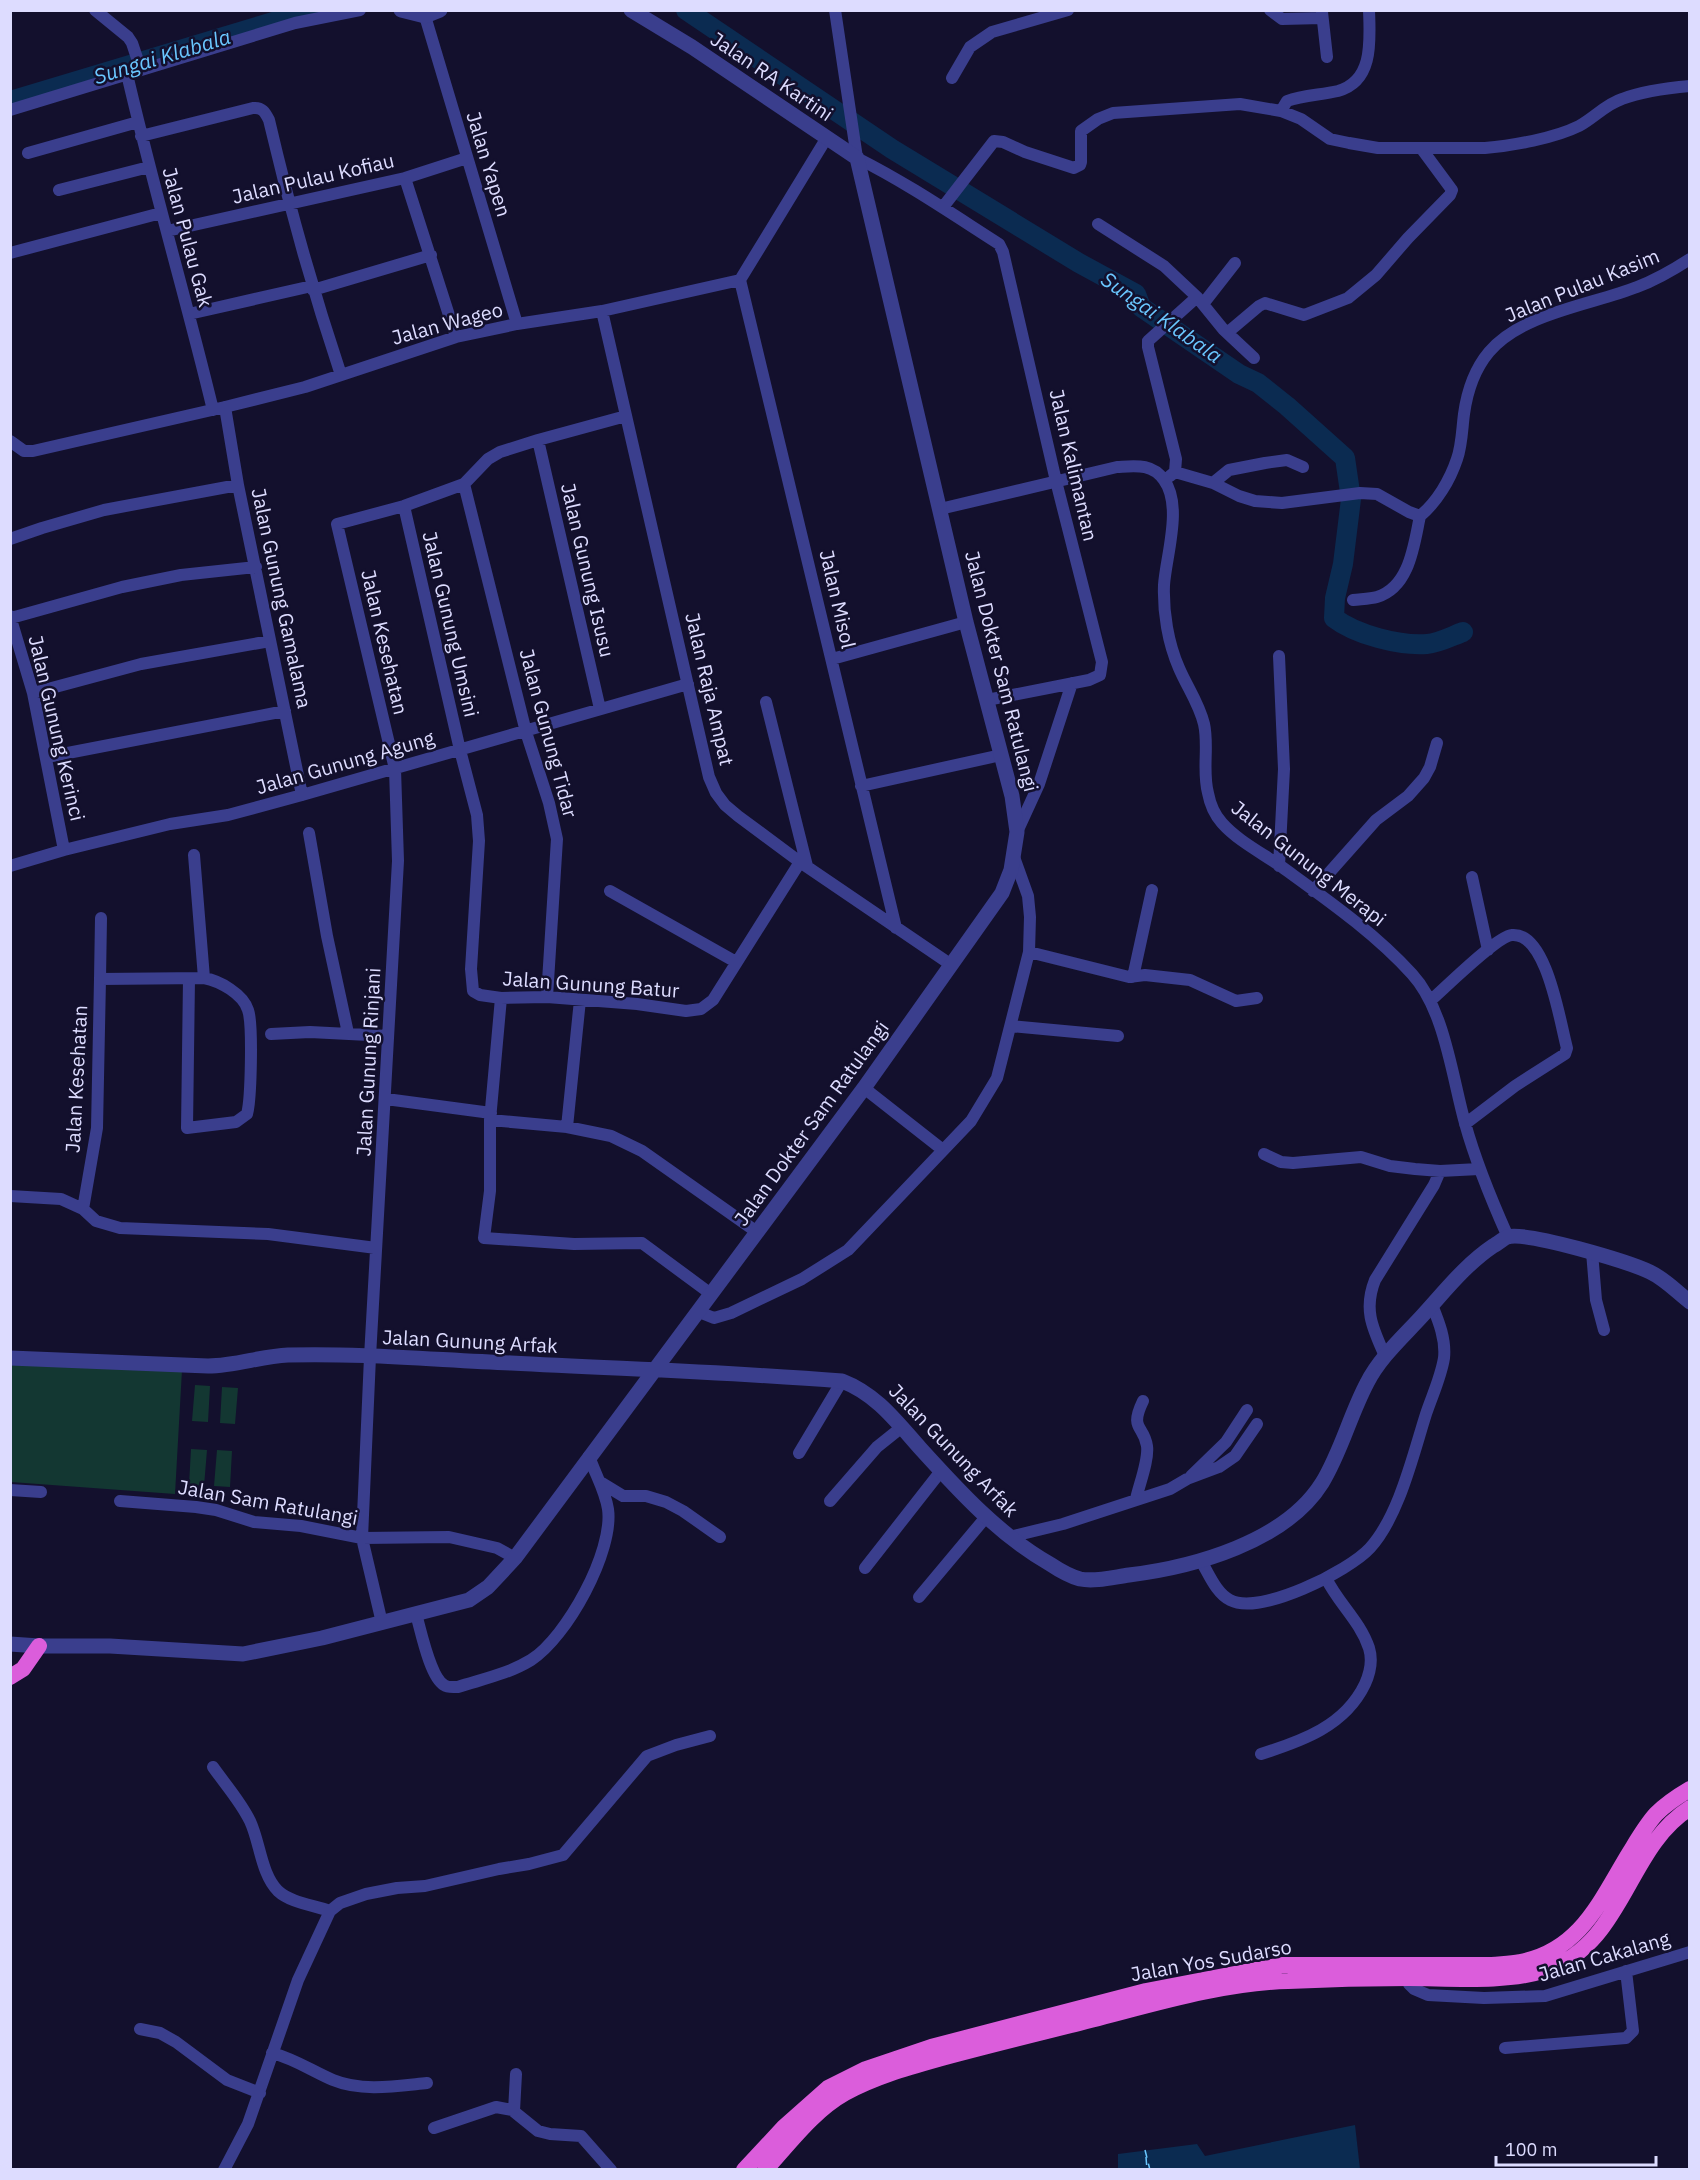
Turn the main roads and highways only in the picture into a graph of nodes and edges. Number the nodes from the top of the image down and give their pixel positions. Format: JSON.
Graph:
{"nodes":[{"id":1,"x":39,"y":1646,"type":"road end"},
{"id":2,"x":10,"y":1677,"type":"edge"},
{"id":3,"x":1689,"y":1789,"type":"edge"},
{"id":4,"x":1689,"y":1808,"type":"edge"},
{"id":5,"x":1405,"y":1972,"type":"junction"},
{"id":6,"x":839,"y":2089,"type":"junction"},
{"id":7,"x":744,"y":2169,"type":"edge"},
{"id":8,"x":765,"y":2169,"type":"edge"}],
"edges":[{"from":1,"to":2,"type":"highway"},
{"from":3,"to":5,"type":"highway","name":"Jalan Yos Sudarso"},
{"from":4,"to":5,"type":"highway","name":"Jalan Yos Sudarso"},
{"from":5,"to":6,"type":"highway","name":"Jalan Yos Sudarso"},
{"from":6,"to":7,"type":"highway","name":"Jalan Yos Sudarso"},
{"from":6,"to":8,"type":"highway","name":"Jalan Yos Sudarso"}]}
